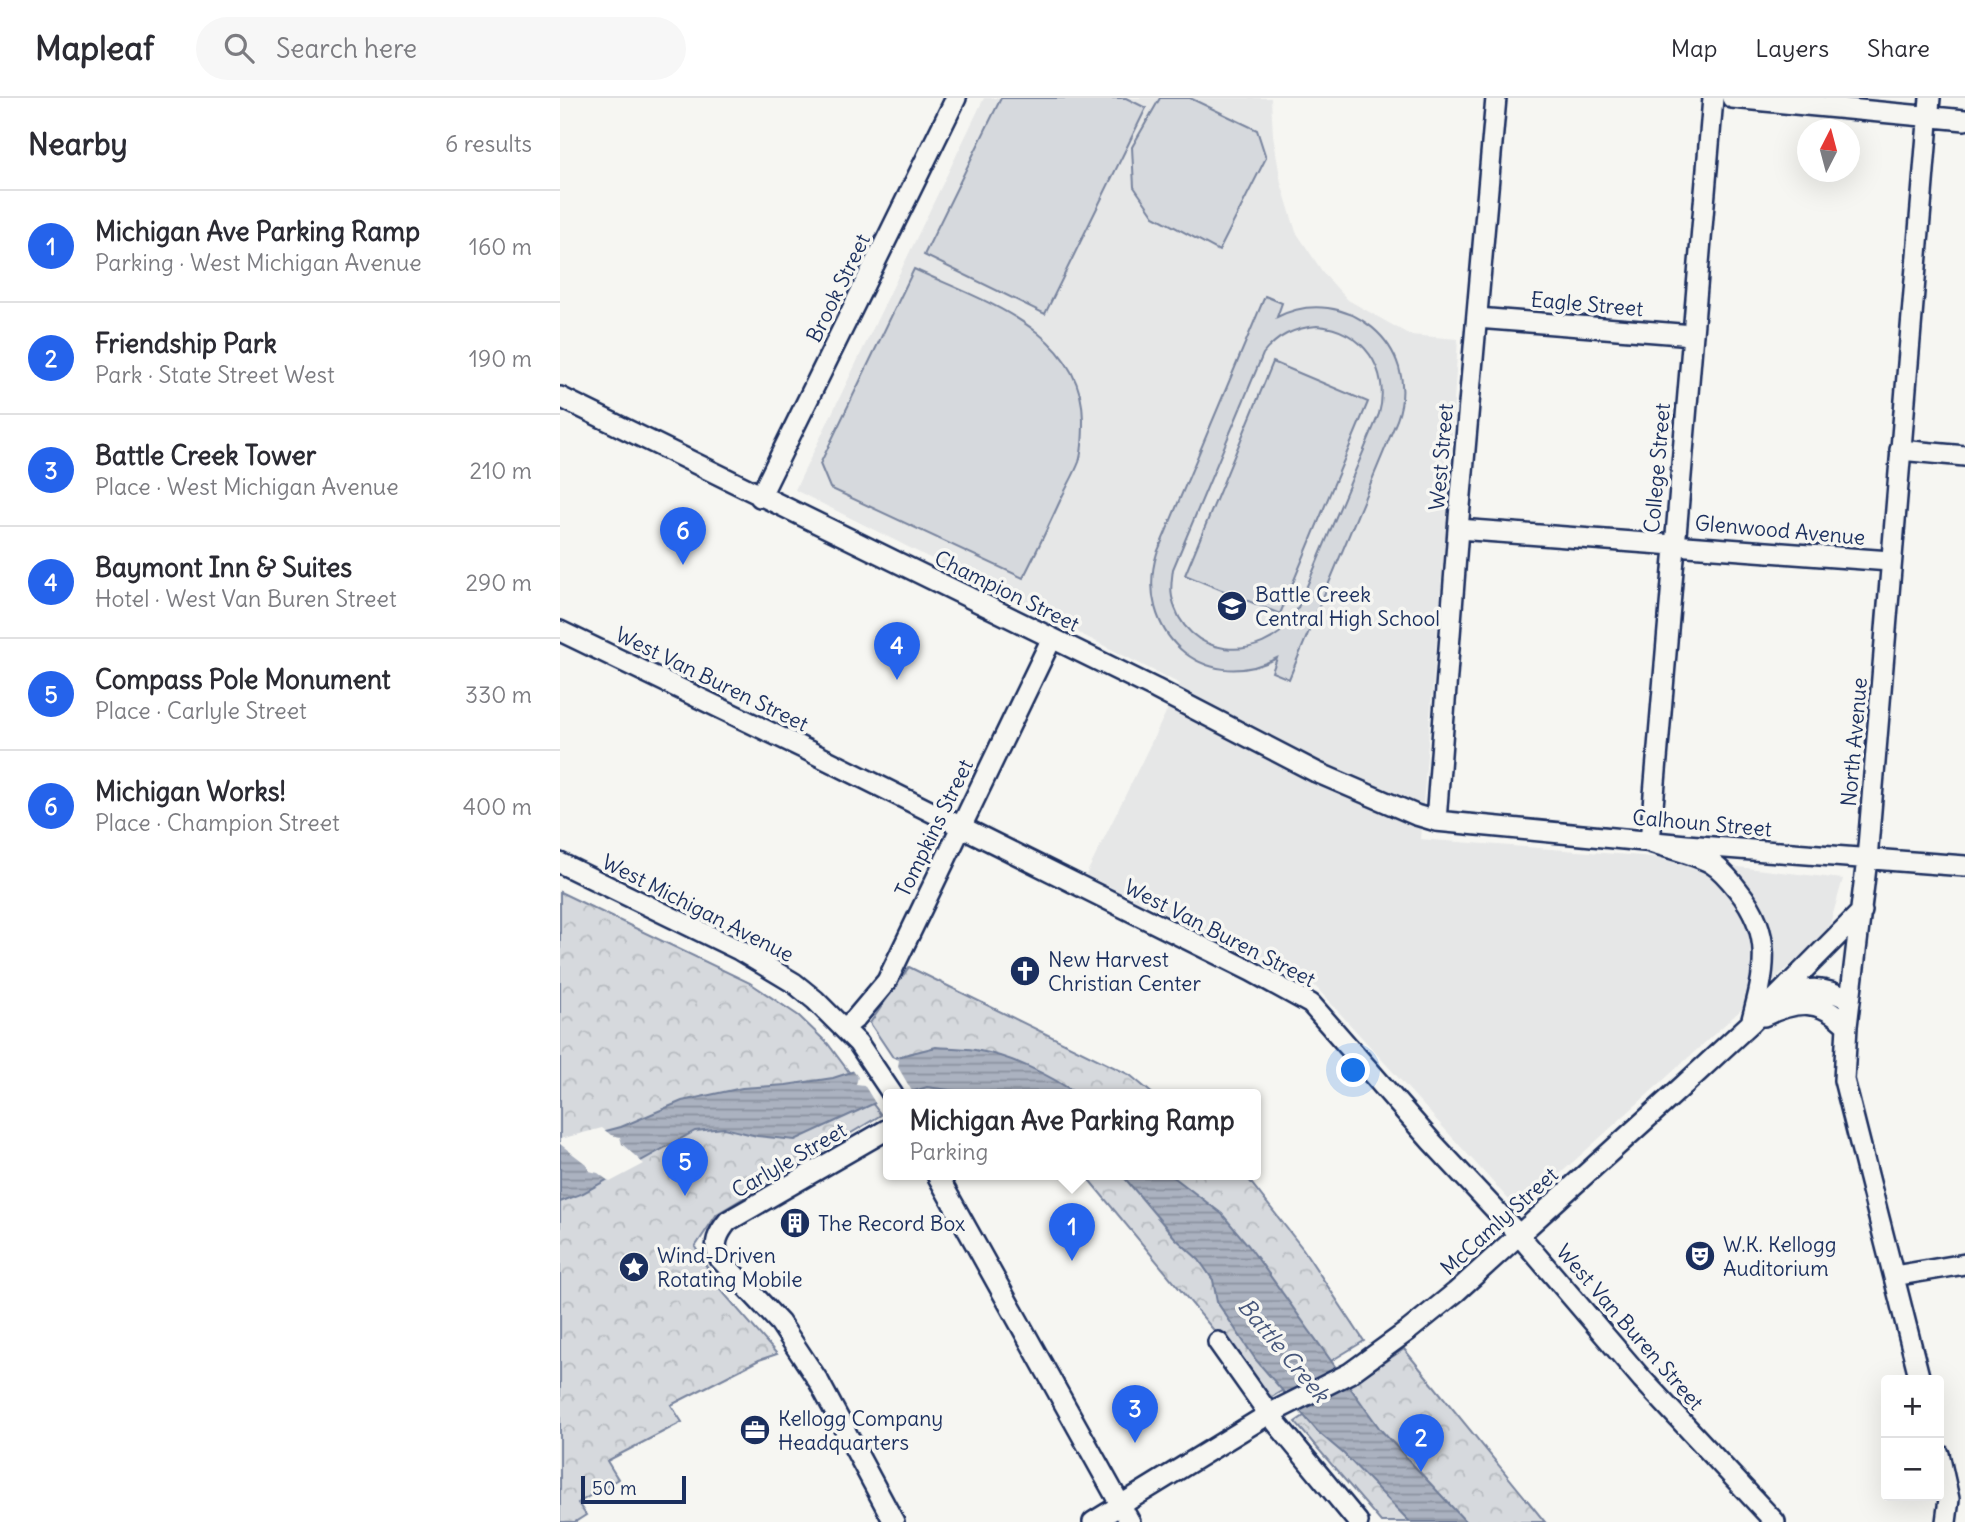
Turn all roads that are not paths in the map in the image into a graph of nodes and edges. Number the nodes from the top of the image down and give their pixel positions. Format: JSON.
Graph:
{"nodes":[{"id":1,"x":956,"y":98,"type":"edge"},
{"id":2,"x":1496,"y":98,"type":"edge"},
{"id":3,"x":1713,"y":98,"type":"edge"},
{"id":4,"x":1732,"y":98,"type":"edge"},
{"id":5,"x":1929,"y":108,"type":"edge"},
{"id":6,"x":1965,"y":120,"type":"edge"},
{"id":7,"x":1477,"y":317,"type":"junction"},
{"id":8,"x":1693,"y":335,"type":"junction"},
{"id":9,"x":560,"y":397,"type":"edge"},
{"id":10,"x":1900,"y":450,"type":"junction"},
{"id":11,"x":1965,"y":456,"type":"edge"},
{"id":12,"x":760,"y":497,"type":"junction"},
{"id":13,"x":1458,"y":529,"type":"junction"},
{"id":14,"x":1673,"y":544,"type":"junction"},
{"id":15,"x":1890,"y":561,"type":"junction"},
{"id":16,"x":560,"y":631,"type":"edge"},
{"id":17,"x":1052,"y":638,"type":"junction"},
{"id":18,"x":1436,"y":821,"type":"junction"},
{"id":19,"x":959,"y":827,"type":"junction"},
{"id":20,"x":1650,"y":842,"type":"junction"},
{"id":21,"x":1867,"y":859,"type":"junction"},
{"id":22,"x":560,"y":863,"type":"edge"},
{"id":23,"x":1965,"y":866,"type":"edge"},
{"id":24,"x":1862,"y":911,"type":"junction"},
{"id":25,"x":1850,"y":1000,"type":"junction"},
{"id":26,"x":1787,"y":1005,"type":"junction"},
{"id":27,"x":1751,"y":1023,"type":"junction"},
{"id":28,"x":1847,"y":1026,"type":"junction"},
{"id":29,"x":851,"y":1035,"type":"junction"},
{"id":30,"x":889,"y":1089,"type":"edge"},
{"id":31,"x":883,"y":1132,"type":"edge"},
{"id":32,"x":940,"y":1180,"type":"edge"},
{"id":33,"x":1518,"y":1234,"type":"junction"},
{"id":34,"x":1965,"y":1264,"type":"edge"},
{"id":35,"x":1894,"y":1276,"type":"junction"},
{"id":36,"x":1218,"y":1342,"type":"dead end"},
{"id":37,"x":1919,"y":1375,"type":"edge"},
{"id":38,"x":1276,"y":1411,"type":"junction"},
{"id":39,"x":1944,"y":1466,"type":"edge"},
{"id":40,"x":1957,"y":1498,"type":"edge"},
{"id":41,"x":1125,"y":1514,"type":"edge"},
{"id":42,"x":894,"y":1522,"type":"edge"},
{"id":43,"x":1093,"y":1522,"type":"edge"},
{"id":44,"x":1358,"y":1522,"type":"edge"},
{"id":45,"x":1776,"y":1522,"type":"edge"},
{"id":46,"x":1945,"y":1522,"type":"edge"}],
"edges":[{"from":1,"to":12,"type":"street","name":"Brook Street"},
{"from":2,"to":7,"type":"street","name":"West Street"},
{"from":3,"to":8,"type":"street","name":"College Street"},
{"from":4,"to":5,"type":"street"},
{"from":5,"to":6,"type":"street"},
{"from":5,"to":10,"type":"street","name":"North Avenue"},
{"from":7,"to":8,"type":"street","name":"Eagle Street"},
{"from":7,"to":13,"type":"street","name":"West Street"},
{"from":8,"to":14,"type":"street","name":"College Street"},
{"from":9,"to":12,"type":"street","name":"Champion Street"},
{"from":10,"to":11,"type":"street"},
{"from":10,"to":15,"type":"street","name":"North Avenue"},
{"from":12,"to":17,"type":"street","name":"Champion Street"},
{"from":13,"to":14,"type":"street","name":"Glenwood Avenue"},
{"from":13,"to":18,"type":"street","name":"West Street"},
{"from":14,"to":15,"type":"street","name":"Glenwood Avenue"},
{"from":14,"to":20,"type":"street","name":"College Street"},
{"from":15,"to":21,"type":"street","name":"North Avenue"},
{"from":16,"to":19,"type":"street","name":"West Van Buren Street"},
{"from":17,"to":18,"type":"street","name":"Champion Street"},
{"from":17,"to":19,"type":"street","name":"Tompkins Street"},
{"from":18,"to":20,"type":"street","name":"Calhoun Street"},
{"from":19,"to":29,"type":"street","name":"Tompkins Street"},
{"from":19,"to":33,"type":"street","name":"West Van Buren Street"},
{"from":20,"to":21,"type":"street","name":"Calhoun Street"},
{"from":20,"to":27,"type":"street"},
{"from":21,"to":23,"type":"street","name":"Calhoun Street"},
{"from":21,"to":24,"type":"street","name":"North Avenue"},
{"from":22,"to":29,"type":"street","name":"West Michigan Avenue"},
{"from":24,"to":25,"type":"street","name":"North Avenue"},
{"from":24,"to":27,"type":"street","name":"McCamly Street"},
{"from":25,"to":26,"type":"street"},
{"from":25,"to":28,"type":"street","name":"North Avenue"},
{"from":26,"to":27,"type":"street"},
{"from":26,"to":28,"type":"street"},
{"from":27,"to":33,"type":"street","name":"McCamly Street"},
{"from":28,"to":35,"type":"street","name":"North Avenue"},
{"from":29,"to":30,"type":"street","name":"West Michigan Avenue"},
{"from":31,"to":42,"type":"street","name":"Carlyle Street"},
{"from":32,"to":41,"type":"street"},
{"from":33,"to":38,"type":"street","name":"McCamly Street"},
{"from":33,"to":45,"type":"street","name":"West Van Buren Street"},
{"from":34,"to":35,"type":"street"},
{"from":35,"to":37,"type":"street","name":"North Avenue"},
{"from":36,"to":38,"type":"street"},
{"from":38,"to":41,"type":"street","name":"McCamly Street"},
{"from":38,"to":44,"type":"street"},
{"from":39,"to":40,"type":"street"},
{"from":40,"to":46,"type":"street"},
{"from":41,"to":43,"type":"street","name":"McCamly Street"}]}
